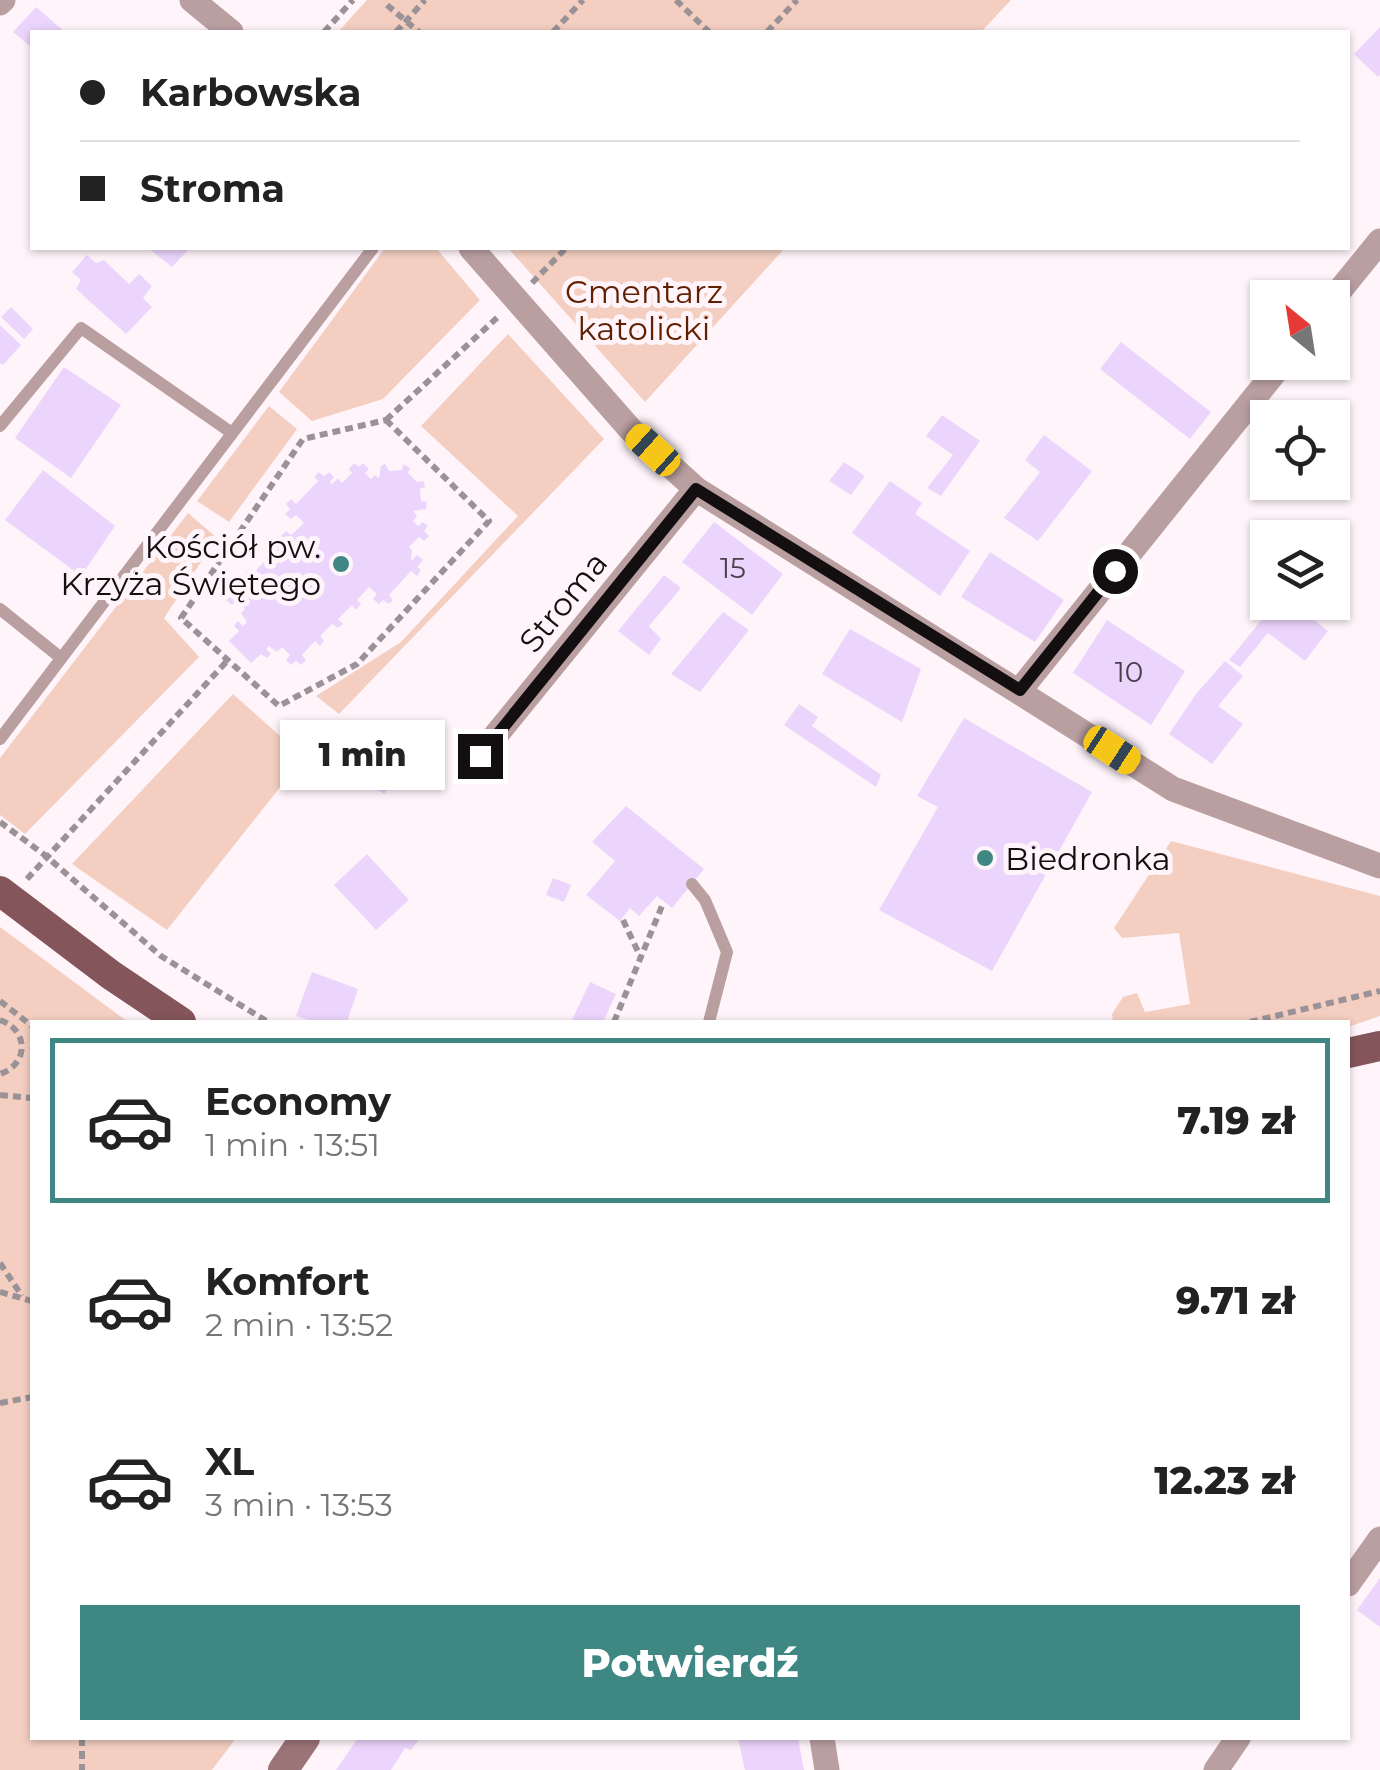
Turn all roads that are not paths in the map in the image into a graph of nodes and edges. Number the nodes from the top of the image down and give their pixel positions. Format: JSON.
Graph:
{"nodes":[{"id":1,"x":192,"y":0,"type":"edge"},
{"id":2,"x":229,"y":30,"type":"edge"},
{"id":3,"x":1380,"y":241,"type":"edge"},
{"id":4,"x":371,"y":250,"type":"edge"},
{"id":5,"x":473,"y":250,"type":"edge"},
{"id":6,"x":1348,"y":280,"type":"edge"},
{"id":7,"x":1268,"y":380,"type":"edge"},
{"id":8,"x":0,"y":426,"type":"edge"},
{"id":9,"x":232,"y":432,"type":"junction"},
{"id":10,"x":696,"y":489,"type":"junction"},
{"id":11,"x":0,"y":608,"type":"edge"},
{"id":12,"x":61,"y":658,"type":"junction"},
{"id":13,"x":1020,"y":690,"type":"junction"},
{"id":14,"x":0,"y":739,"type":"edge"},
{"id":15,"x":480,"y":756,"type":"dead end"},
{"id":16,"x":1380,"y":866,"type":"edge"},
{"id":17,"x":692,"y":884,"type":"dead end"},
{"id":18,"x":5,"y":895,"type":"edge"},
{"id":19,"x":177,"y":1020,"type":"edge"},
{"id":20,"x":709,"y":1020,"type":"edge"},
{"id":21,"x":1380,"y":1046,"type":"edge"},
{"id":22,"x":1350,"y":1053,"type":"edge"},
{"id":23,"x":1380,"y":1538,"type":"edge"},
{"id":24,"x":1350,"y":1581,"type":"edge"},
{"id":25,"x":304,"y":1740,"type":"edge"},
{"id":26,"x":822,"y":1740,"type":"edge"},
{"id":27,"x":1237,"y":1740,"type":"edge"},
{"id":28,"x":283,"y":1770,"type":"edge"},
{"id":29,"x":826,"y":1770,"type":"edge"},
{"id":30,"x":1216,"y":1770,"type":"edge"}],
"edges":[{"from":1,"to":2,"type":"street"},
{"from":3,"to":6,"type":"street"},
{"from":4,"to":9,"type":"lane"},
{"from":5,"to":10,"type":"street"},
{"from":7,"to":13,"type":"street"},
{"from":8,"to":9,"type":"lane"},
{"from":9,"to":12,"type":"lane"},
{"from":10,"to":13,"type":"street"},
{"from":10,"to":15,"type":"street","name":"Stroma"},
{"from":11,"to":12,"type":"lane"},
{"from":12,"to":14,"type":"lane"},
{"from":13,"to":16,"type":"street"},
{"from":17,"to":20,"type":"lane"},
{"from":18,"to":19,"type":"main road"},
{"from":21,"to":22,"type":"main road"},
{"from":23,"to":24,"type":"street"},
{"from":25,"to":28,"type":"street"},
{"from":26,"to":29,"type":"street"},
{"from":27,"to":30,"type":"street"}]}
